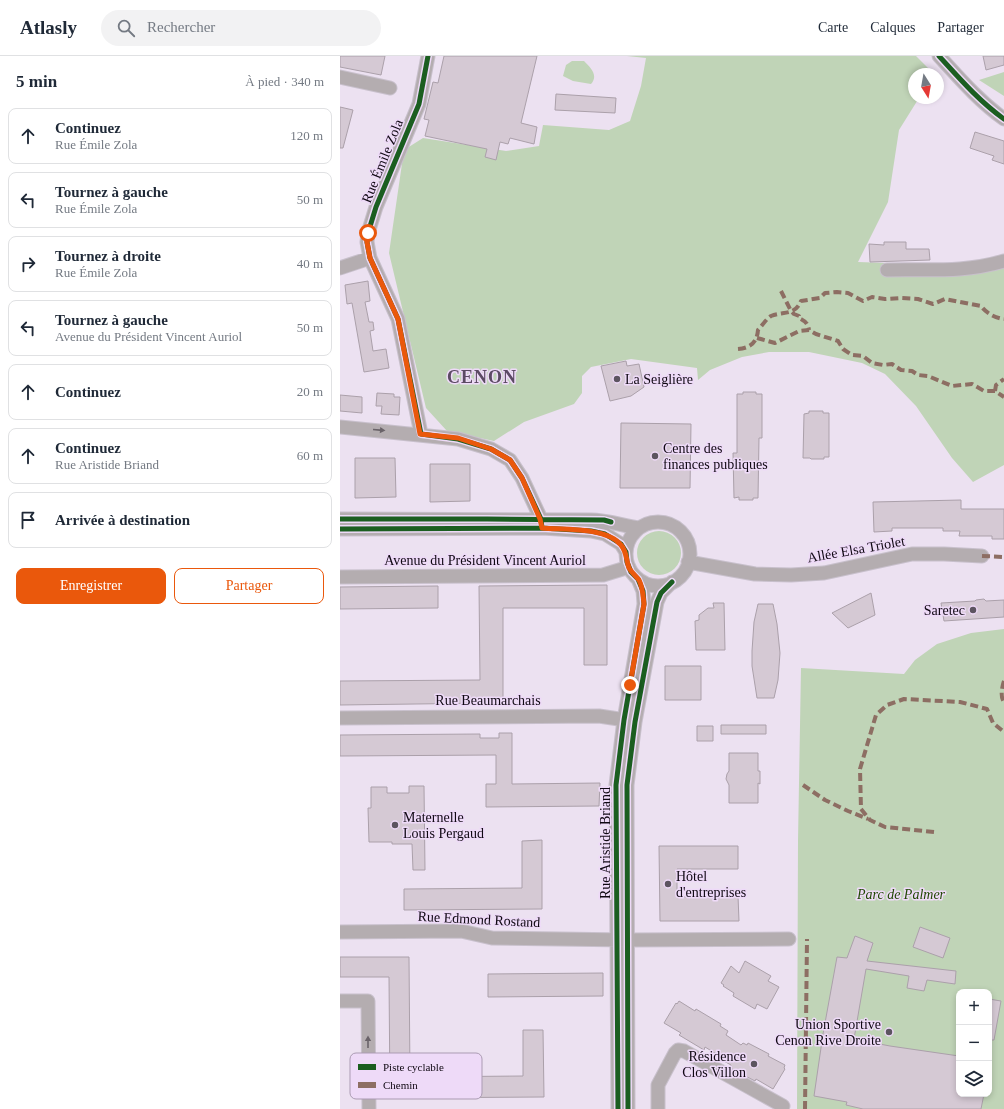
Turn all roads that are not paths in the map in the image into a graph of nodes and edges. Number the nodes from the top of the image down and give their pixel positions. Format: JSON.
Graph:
{"nodes":[{"id":1,"x":428,"y":56,"type":"edge"},
{"id":2,"x":939,"y":56,"type":"edge"},
{"id":3,"x":340,"y":77,"type":"edge"},
{"id":4,"x":390,"y":88,"type":"dead end"},
{"id":5,"x":1004,"y":119,"type":"edge"},
{"id":6,"x":370,"y":258,"type":"junction"},
{"id":7,"x":1004,"y":261,"type":"edge"},
{"id":8,"x":340,"y":268,"type":"edge"},
{"id":9,"x":887,"y":270,"type":"dead end"},
{"id":10,"x":340,"y":427,"type":"edge"},
{"id":11,"x":420,"y":434,"type":"junction"},
{"id":12,"x":340,"y":519,"type":"edge"},
{"id":13,"x":541,"y":524,"type":"junction"},
{"id":14,"x":639,"y":528,"type":"junction"},
{"id":15,"x":340,"y":529,"type":"edge"},
{"id":16,"x":626,"y":552,"type":"junction"},
{"id":17,"x":982,"y":556,"type":"dead end"},
{"id":18,"x":688,"y":562,"type":"junction"},
{"id":19,"x":629,"y":567,"type":"junction"},
{"id":20,"x":340,"y":577,"type":"edge"},
{"id":21,"x":638,"y":579,"type":"junction"},
{"id":22,"x":672,"y":582,"type":"junction"},
{"id":23,"x":340,"y":718,"type":"edge"},
{"id":24,"x":630,"y":721,"type":"junction"},
{"id":25,"x":340,"y":932,"type":"edge"},
{"id":26,"x":789,"y":939,"type":"dead end"},
{"id":27,"x":622,"y":940,"type":"junction"},
{"id":28,"x":340,"y":1001,"type":"edge"},
{"id":29,"x":368,"y":1053,"type":"edge"},
{"id":30,"x":369,"y":1099,"type":"edge"},
{"id":31,"x":783,"y":1106,"type":"dead end"},
{"id":32,"x":369,"y":1109,"type":"edge"},
{"id":33,"x":618,"y":1109,"type":"edge"},
{"id":34,"x":628,"y":1109,"type":"edge"},
{"id":35,"x":658,"y":1109,"type":"edge"}],
"edges":[{"from":1,"to":6,"type":"street","name":"Rue Émile Zola"},
{"from":2,"to":5,"type":"street"},
{"from":3,"to":4,"type":"street"},
{"from":6,"to":8,"type":"street"},
{"from":6,"to":11,"type":"street","name":"Rue Émile Zola"},
{"from":7,"to":9,"type":"street"},
{"from":10,"to":11,"type":"street","one_way":true},
{"from":11,"to":13,"type":"street"},
{"from":12,"to":13,"type":"street","name":"Avenue du Président Vincent Auriol"},
{"from":13,"to":14,"type":"street","name":"Avenue du Président Vincent Auriol"},
{"from":13,"to":15,"type":"street","name":"Avenue du Président Vincent Auriol"},
{"from":13,"to":16,"type":"street","name":"Avenue du Président Vincent Auriol"},
{"from":14,"to":16,"type":"street"},
{"from":14,"to":18,"type":"street"},
{"from":16,"to":19,"type":"street"},
{"from":17,"to":18,"type":"street","name":"Allée Elsa Triolet"},
{"from":18,"to":22,"type":"street"},
{"from":19,"to":20,"type":"street","name":"Avenue du Président Vincent Auriol"},
{"from":19,"to":21,"type":"street"},
{"from":21,"to":22,"type":"street"},
{"from":21,"to":24,"type":"street","name":"Rue Aristide Briand"},
{"from":22,"to":24,"type":"street","name":"Rue Aristide Briand"},
{"from":23,"to":24,"type":"street","name":"Rue Beaumarchais"},
{"from":24,"to":27,"type":"street","name":"Rue Aristide Briand"},
{"from":25,"to":27,"type":"street","name":"Rue Edmond Rostand"},
{"from":26,"to":27,"type":"street","name":"Rue Edmond Rostand"},
{"from":27,"to":33,"type":"street","name":"Rue Aristide Briand"},
{"from":27,"to":34,"type":"street","name":"Rue Aristide Briand"},
{"from":29,"to":28,"type":"street","one_way":true},
{"from":32,"to":30,"type":"street","one_way":true},
{"from":31,"to":35,"type":"street"}]}
